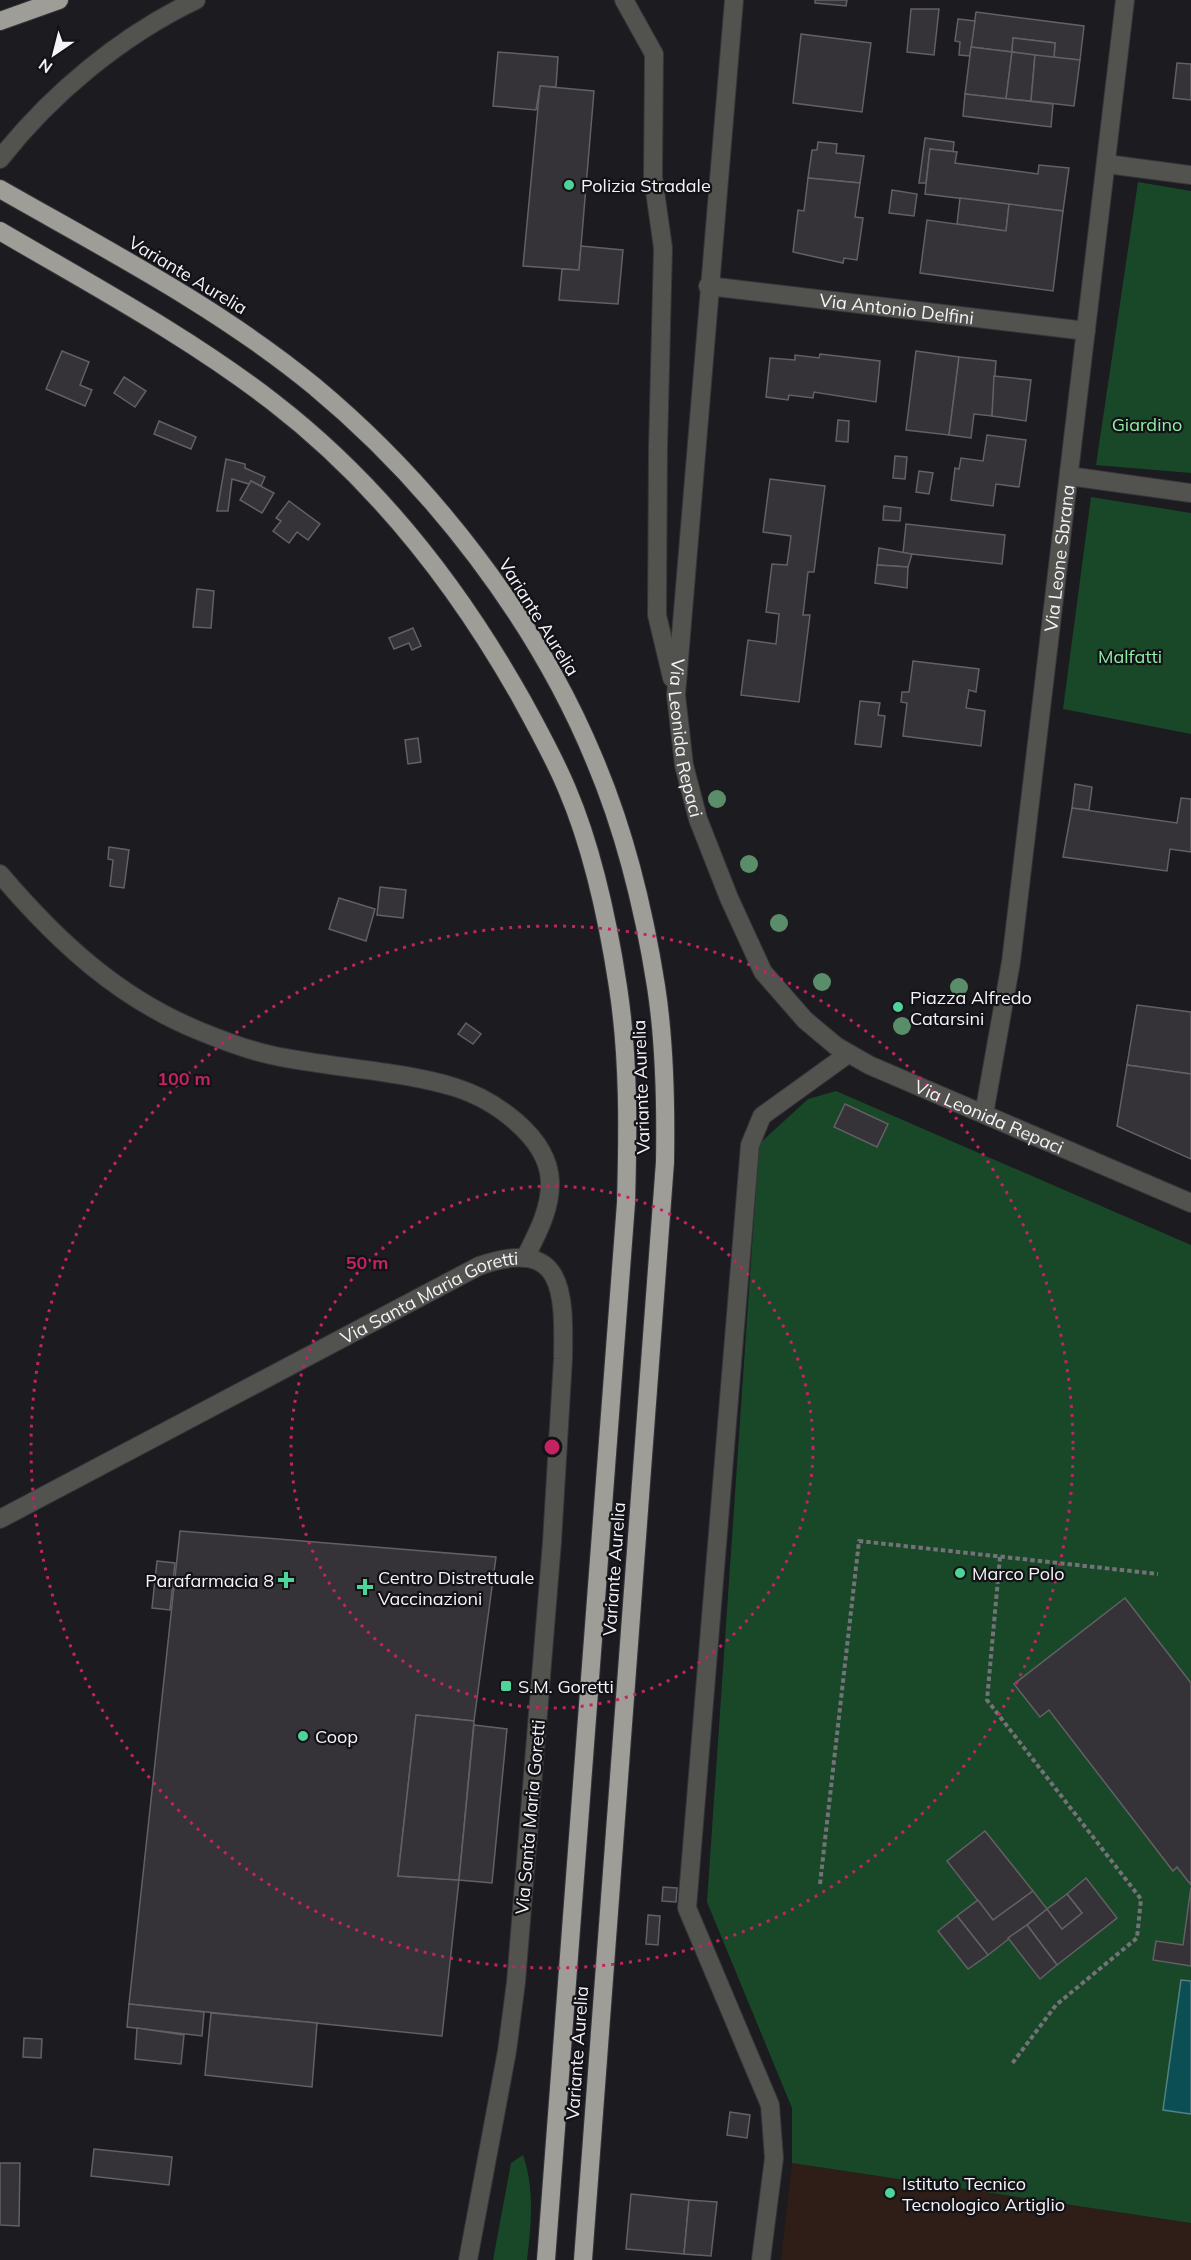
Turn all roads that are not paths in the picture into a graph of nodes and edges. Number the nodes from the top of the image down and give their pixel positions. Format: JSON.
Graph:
{"nodes":[{"id":1,"x":59,"y":0,"type":"edge"},
{"id":2,"x":196,"y":0,"type":"edge"},
{"id":3,"x":624,"y":0,"type":"edge"},
{"id":4,"x":734,"y":0,"type":"edge"},
{"id":5,"x":1125,"y":0,"type":"edge"},
{"id":6,"x":0,"y":21,"type":"edge"},
{"id":7,"x":0,"y":159,"type":"edge"},
{"id":8,"x":1107,"y":164,"type":"junction"},
{"id":9,"x":1191,"y":175,"type":"edge"},
{"id":10,"x":0,"y":189,"type":"edge"},
{"id":11,"x":0,"y":231,"type":"edge"},
{"id":12,"x":708,"y":286,"type":"junction"},
{"id":13,"x":1086,"y":331,"type":"junction"},
{"id":14,"x":1069,"y":476,"type":"junction"},
{"id":15,"x":1191,"y":493,"type":"edge"},
{"id":16,"x":676,"y":694,"type":"junction"},
{"id":17,"x":0,"y":874,"type":"edge"},
{"id":18,"x":848,"y":1054,"type":"junction"},
{"id":19,"x":984,"y":1114,"type":"junction"},
{"id":20,"x":1191,"y":1203,"type":"edge"},
{"id":21,"x":525,"y":1258,"type":"junction"},
{"id":22,"x":0,"y":1519,"type":"edge"},
{"id":23,"x":468,"y":2260,"type":"edge"},
{"id":24,"x":546,"y":2260,"type":"edge"},
{"id":25,"x":583,"y":2260,"type":"edge"},
{"id":26,"x":761,"y":2260,"type":"edge"}],
"edges":[{"from":1,"to":6,"type":"highway"},
{"from":2,"to":7,"type":"street"},
{"from":3,"to":16,"type":"street"},
{"from":4,"to":12,"type":"street","name":"Via Leonida Repaci"},
{"from":5,"to":8,"type":"street","name":"Via Leone Sbrana"},
{"from":8,"to":9,"type":"street"},
{"from":8,"to":13,"type":"street","name":"Via Leone Sbrana"},
{"from":10,"to":25,"type":"highway","name":"Variante Aurelia"},
{"from":11,"to":24,"type":"highway","name":"Variante Aurelia"},
{"from":12,"to":13,"type":"street","name":"Via Antonio Delfini"},
{"from":12,"to":16,"type":"street","name":"Via Leonida Repaci"},
{"from":13,"to":14,"type":"street","name":"Via Leone Sbrana"},
{"from":14,"to":15,"type":"street"},
{"from":14,"to":19,"type":"street","name":"Via Leone Sbrana"},
{"from":16,"to":18,"type":"street","name":"Via Leonida Repaci"},
{"from":17,"to":21,"type":"street"},
{"from":18,"to":19,"type":"street","name":"Via Leonida Repaci"},
{"from":18,"to":26,"type":"street"},
{"from":19,"to":20,"type":"street","name":"Via Leonida Repaci"},
{"from":21,"to":22,"type":"street","name":"Via Santa Maria Goretti"},
{"from":21,"to":23,"type":"street","name":"Via Santa Maria Goretti"}]}
